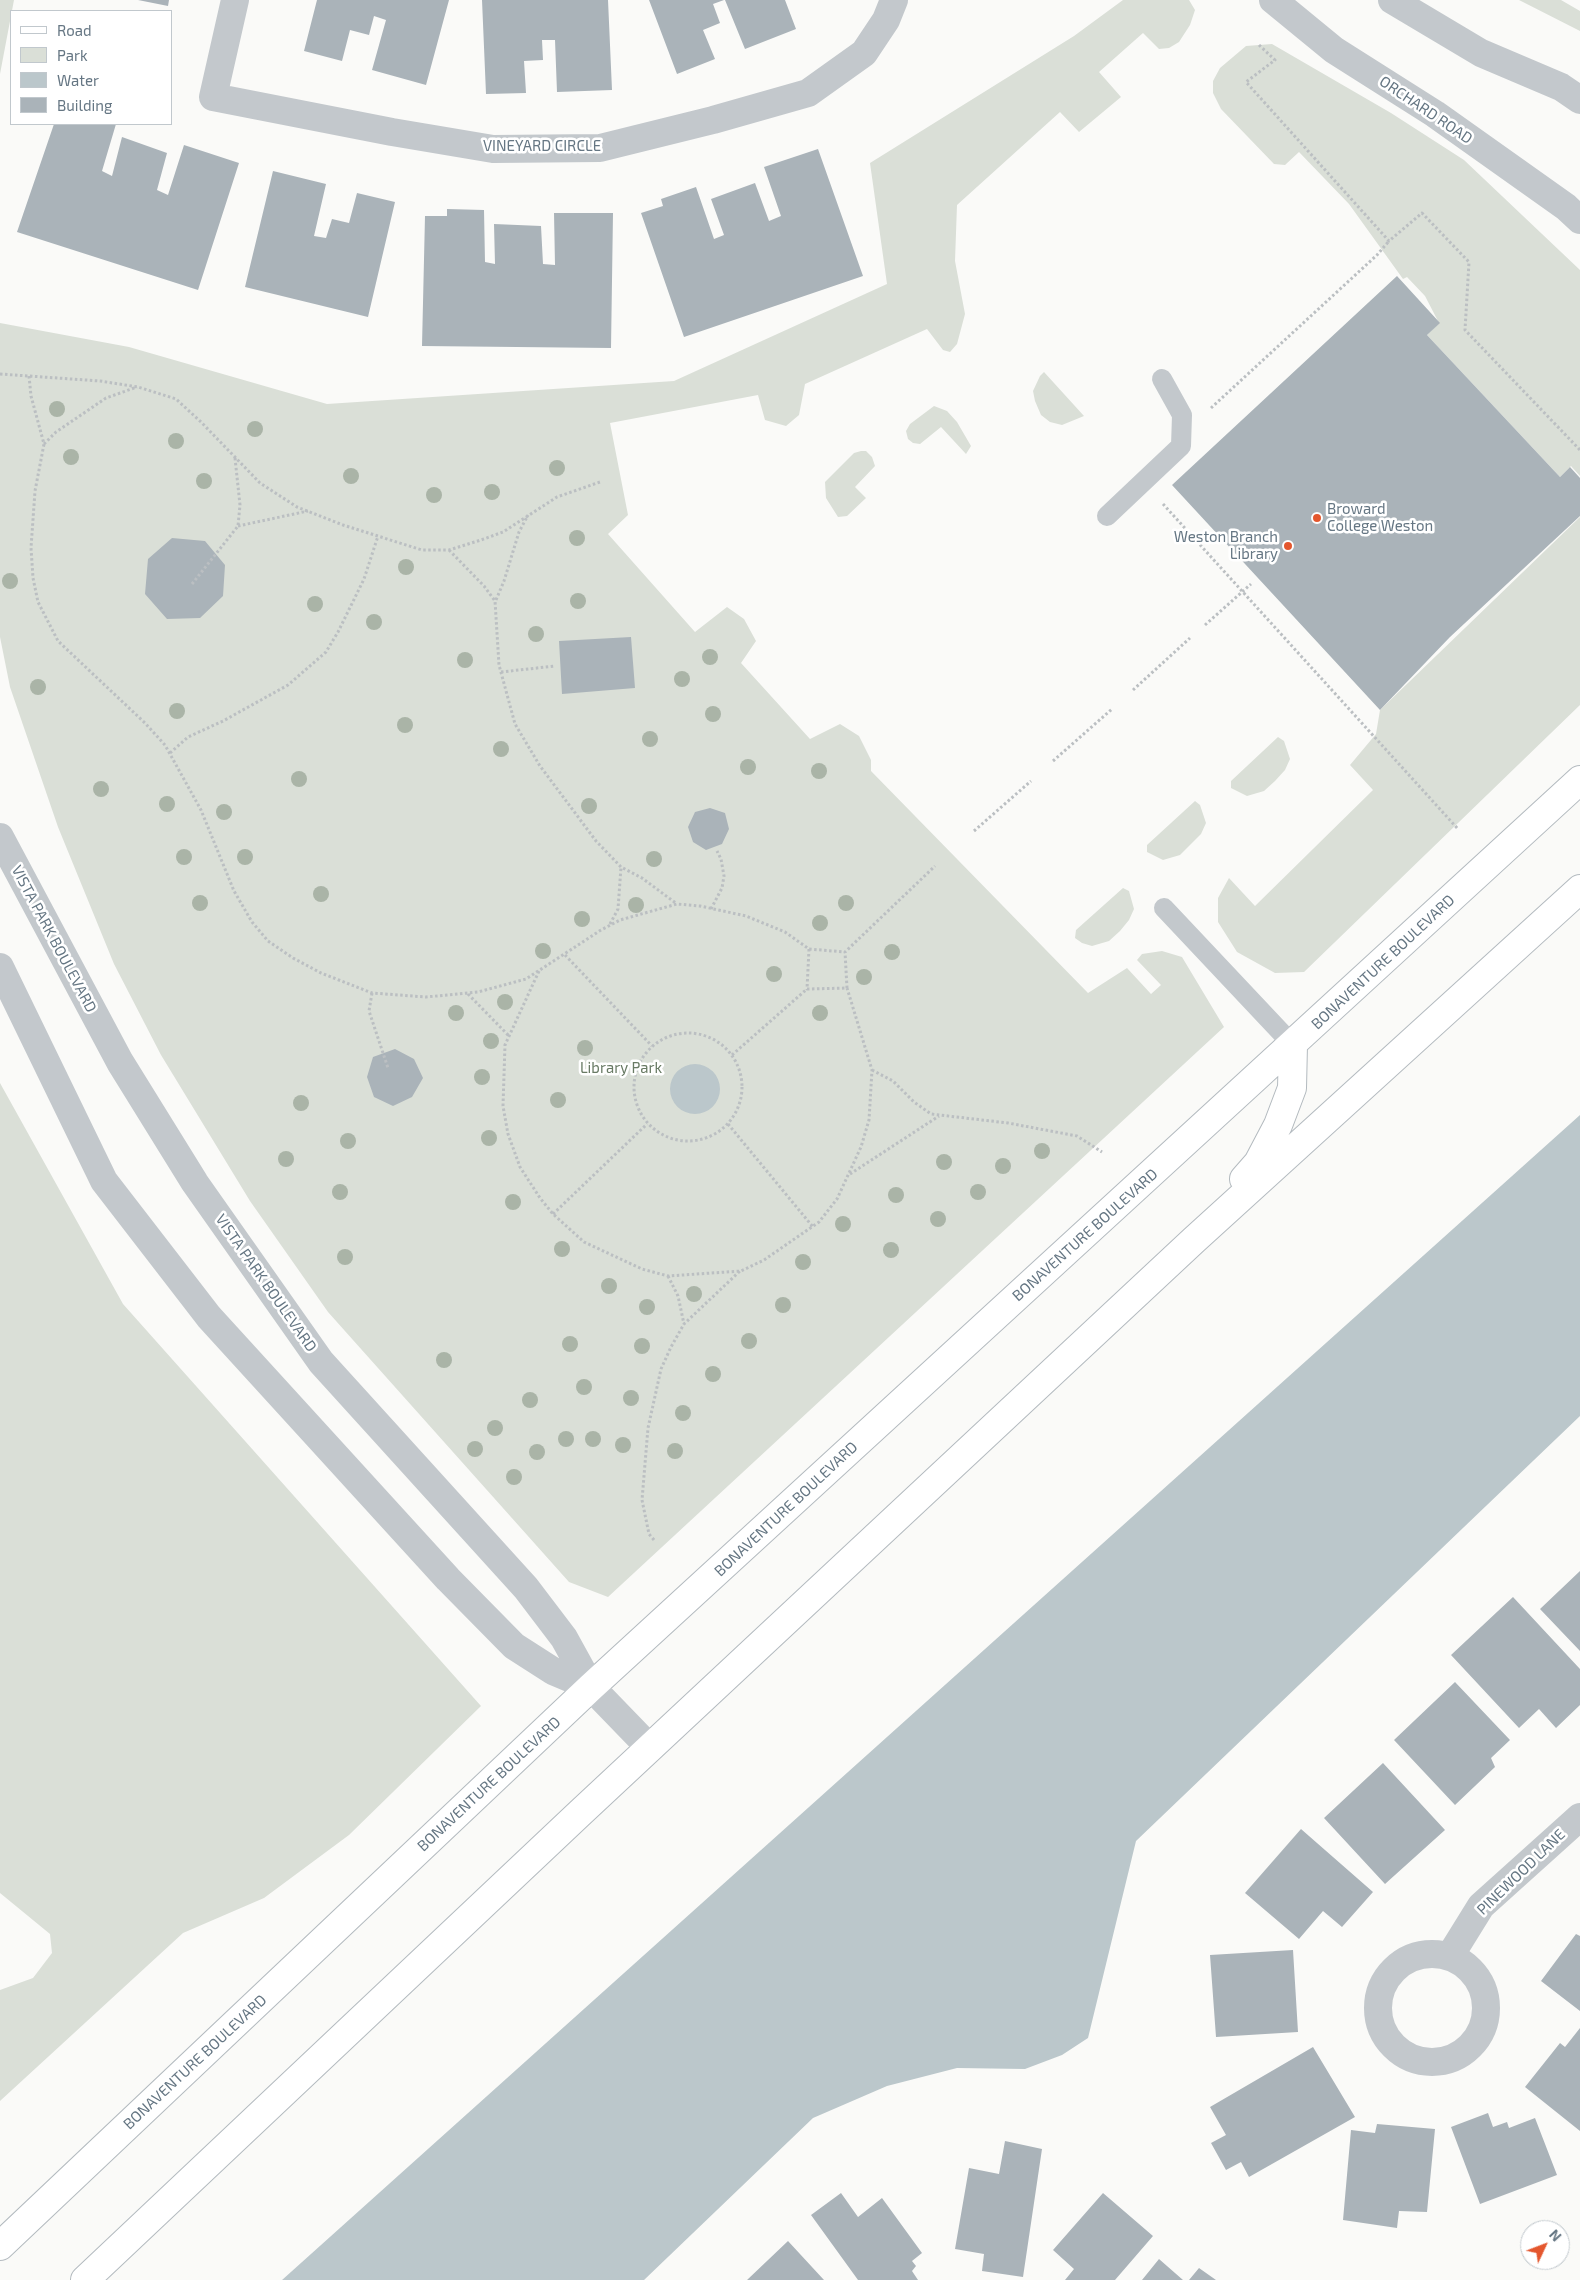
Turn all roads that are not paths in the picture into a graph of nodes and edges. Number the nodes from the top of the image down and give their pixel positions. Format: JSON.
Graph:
{"nodes":[{"id":1,"x":235,"y":0,"type":"edge"},
{"id":2,"x":894,"y":0,"type":"edge"},
{"id":3,"x":1273,"y":0,"type":"edge"},
{"id":4,"x":1392,"y":0,"type":"edge"},
{"id":5,"x":1580,"y":100,"type":"edge"},
{"id":6,"x":1580,"y":220,"type":"edge"},
{"id":7,"x":1162,"y":380,"type":"dead end"},
{"id":8,"x":1106,"y":516,"type":"dead end"},
{"id":9,"x":1580,"y":780,"type":"edge"},
{"id":10,"x":0,"y":837,"type":"edge"},
{"id":11,"x":1580,"y":889,"type":"edge"},
{"id":12,"x":1164,"y":908,"type":"dead end"},
{"id":13,"x":0,"y":967,"type":"edge"},
{"id":14,"x":1293,"y":1045,"type":"junction"},
{"id":15,"x":1194,"y":1240,"type":"junction"},
{"id":16,"x":591,"y":1688,"type":"junction"},
{"id":17,"x":650,"y":1748,"type":"junction"},
{"id":18,"x":1580,"y":1817,"type":"edge"},
{"id":19,"x":1450,"y":1956,"type":"dead end"},
{"id":20,"x":0,"y":2246,"type":"edge"},
{"id":21,"x":85,"y":2280,"type":"edge"}],
"edges":[{"from":1,"to":2,"type":"street","name":"VINEYARD CIRCLE"},
{"from":3,"to":6,"type":"street","name":"ORCHARD ROAD"},
{"from":4,"to":5,"type":"street"},
{"from":7,"to":8,"type":"lane"},
{"from":9,"to":14,"type":"main road","name":"BONAVENTURE BOULEVARD"},
{"from":10,"to":16,"type":"street","name":"VISTA PARK BOULEVARD"},
{"from":11,"to":15,"type":"main road"},
{"from":12,"to":14,"type":"lane"},
{"from":13,"to":16,"type":"street","name":"VISTA PARK BOULEVARD"},
{"from":14,"to":15,"type":"main road"},
{"from":14,"to":16,"type":"main road","name":"BONAVENTURE BOULEVARD"},
{"from":15,"to":17,"type":"main road"},
{"from":16,"to":17,"type":"street","name":"VISTA PARK BOULEVARD"},
{"from":16,"to":20,"type":"main road","name":"BONAVENTURE BOULEVARD"},
{"from":17,"to":21,"type":"main road"},
{"from":18,"to":19,"type":"street","name":"PINEWOOD LANE"}]}
